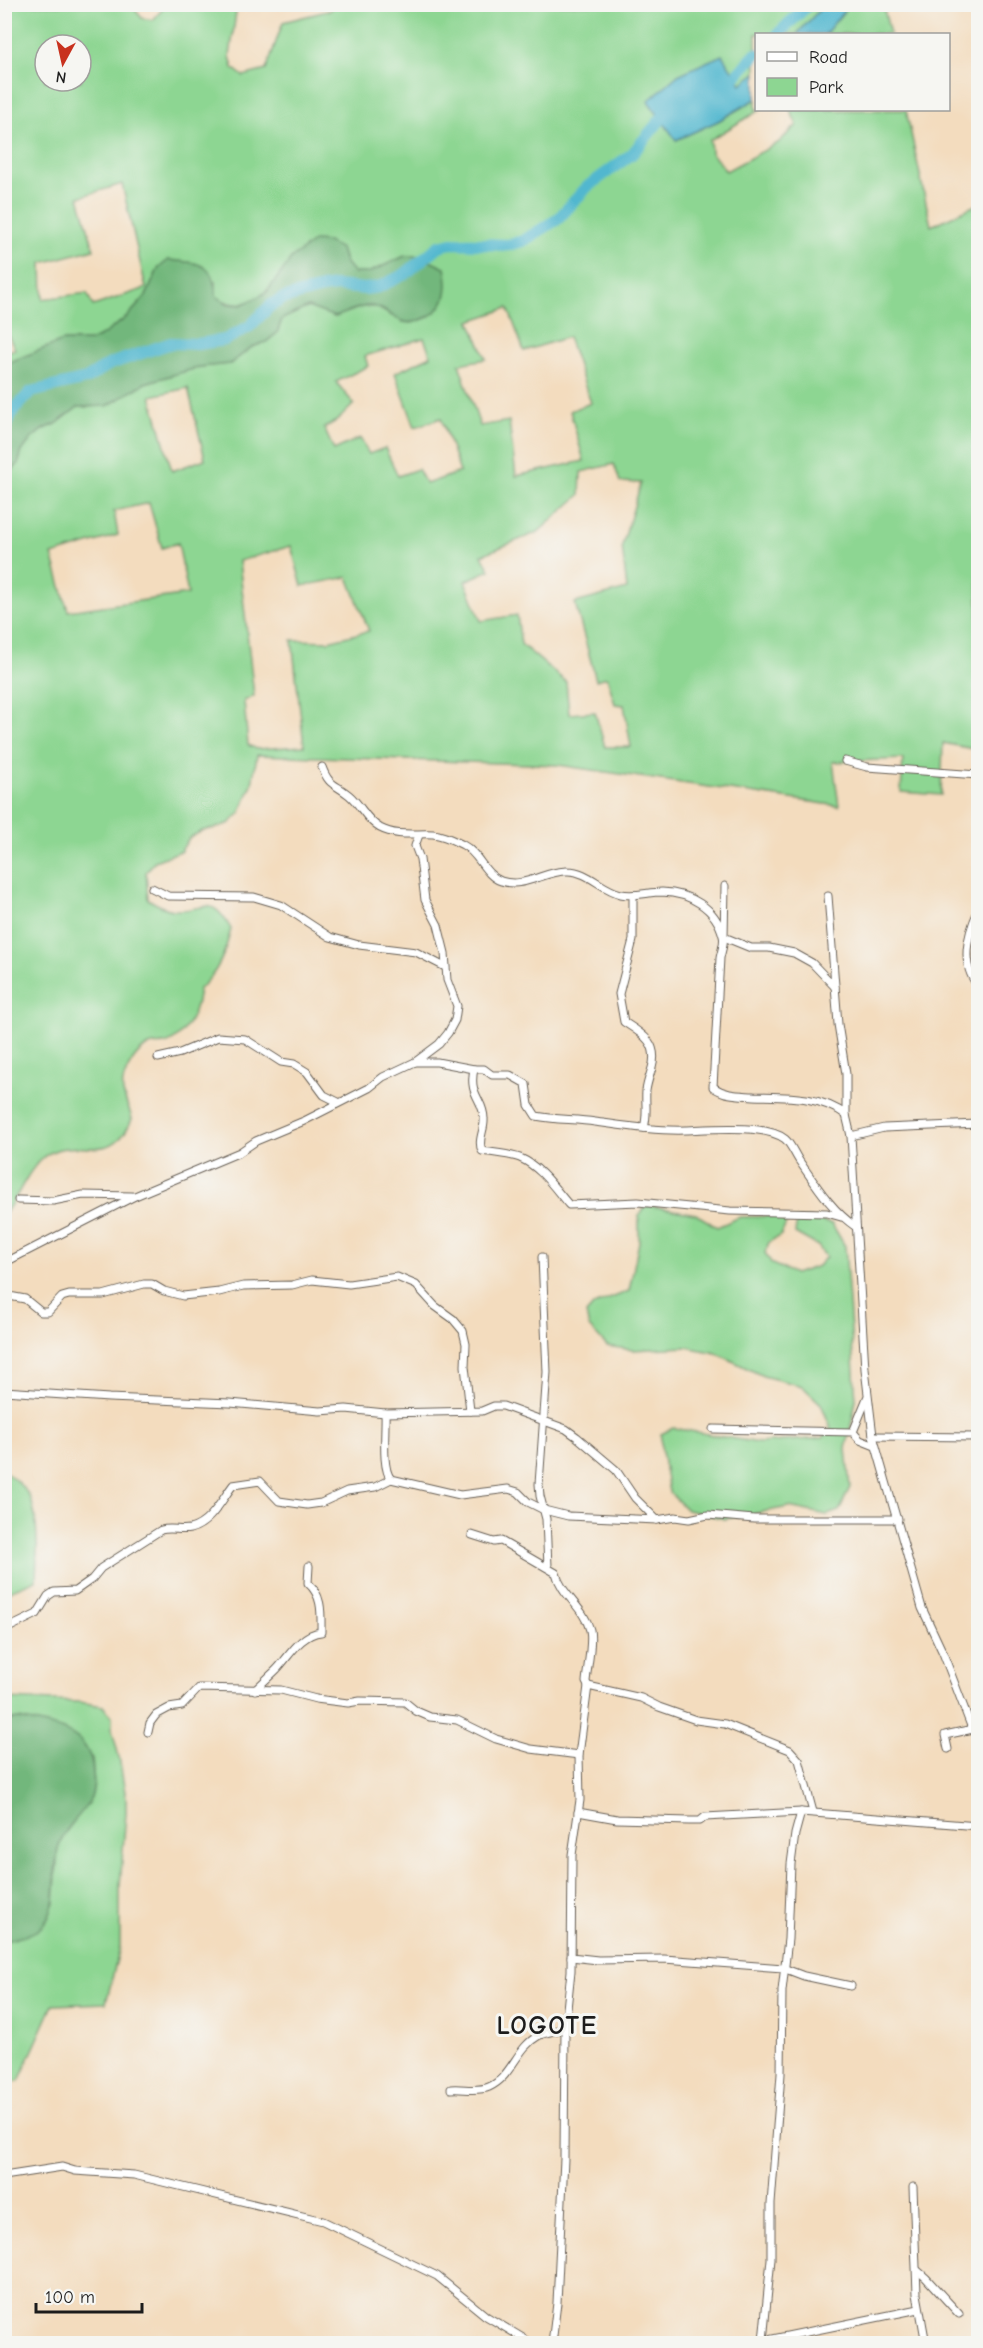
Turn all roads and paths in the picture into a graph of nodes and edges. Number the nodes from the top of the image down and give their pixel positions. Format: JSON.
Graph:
{"nodes":[{"id":1,"x":845,"y":761,"type":"dead end"},
{"id":2,"x":322,"y":767,"type":"dead end"},
{"id":3,"x":978,"y":775,"type":"edge"},
{"id":4,"x":419,"y":835,"type":"junction"},
{"id":5,"x":725,"y":886,"type":"dead end"},
{"id":6,"x":152,"y":888,"type":"dead end"},
{"id":7,"x":633,"y":895,"type":"junction"},
{"id":8,"x":828,"y":896,"type":"dead end"},
{"id":9,"x":978,"y":911,"type":"edge"},
{"id":10,"x":724,"y":937,"type":"junction"},
{"id":11,"x":445,"y":967,"type":"junction"},
{"id":12,"x":978,"y":986,"type":"edge"},
{"id":13,"x":835,"y":987,"type":"junction"},
{"id":14,"x":158,"y":1058,"type":"dead end"},
{"id":15,"x":415,"y":1062,"type":"junction"},
{"id":16,"x":474,"y":1070,"type":"junction"},
{"id":17,"x":338,"y":1102,"type":"junction"},
{"id":18,"x":846,"y":1115,"type":"junction"},
{"id":19,"x":978,"y":1124,"type":"edge"},
{"id":20,"x":968,"y":1125,"type":"junction"},
{"id":21,"x":644,"y":1128,"type":"junction"},
{"id":22,"x":978,"y":1130,"type":"edge"},
{"id":23,"x":851,"y":1136,"type":"junction"},
{"id":24,"x":135,"y":1196,"type":"junction"},
{"id":25,"x":18,"y":1200,"type":"dead end"},
{"id":26,"x":841,"y":1217,"type":"junction"},
{"id":27,"x":856,"y":1227,"type":"junction"},
{"id":28,"x":542,"y":1257,"type":"dead end"},
{"id":29,"x":4,"y":1263,"type":"edge"},
{"id":30,"x":4,"y":1295,"type":"edge"},
{"id":31,"x":4,"y":1388,"type":"edge"},
{"id":32,"x":867,"y":1396,"type":"junction"},
{"id":33,"x":470,"y":1411,"type":"junction"},
{"id":34,"x":385,"y":1413,"type":"junction"},
{"id":35,"x":544,"y":1420,"type":"junction"},
{"id":36,"x":714,"y":1429,"type":"dead end"},
{"id":37,"x":854,"y":1432,"type":"junction"},
{"id":38,"x":873,"y":1436,"type":"junction"},
{"id":39,"x":978,"y":1437,"type":"edge"},
{"id":40,"x":875,"y":1446,"type":"junction"},
{"id":41,"x":391,"y":1479,"type":"junction"},
{"id":42,"x":544,"y":1510,"type":"junction"},
{"id":43,"x":898,"y":1519,"type":"junction"},
{"id":44,"x":657,"y":1520,"type":"junction"},
{"id":45,"x":472,"y":1535,"type":"dead end"},
{"id":46,"x":309,"y":1566,"type":"dead end"},
{"id":47,"x":548,"y":1567,"type":"junction"},
{"id":48,"x":4,"y":1630,"type":"edge"},
{"id":49,"x":588,"y":1686,"type":"junction"},
{"id":50,"x":255,"y":1689,"type":"junction"},
{"id":51,"x":973,"y":1729,"type":"junction"},
{"id":52,"x":148,"y":1732,"type":"dead end"},
{"id":53,"x":978,"y":1737,"type":"edge"},
{"id":54,"x":948,"y":1749,"type":"dead end"},
{"id":55,"x":579,"y":1755,"type":"junction"},
{"id":56,"x":578,"y":1812,"type":"junction"},
{"id":57,"x":801,"y":1812,"type":"junction"},
{"id":58,"x":813,"y":1812,"type":"junction"},
{"id":59,"x":978,"y":1826,"type":"edge"},
{"id":60,"x":571,"y":1957,"type":"junction"},
{"id":61,"x":783,"y":1968,"type":"junction"},
{"id":62,"x":850,"y":1986,"type":"dead end"},
{"id":63,"x":565,"y":2028,"type":"junction"},
{"id":64,"x":451,"y":2089,"type":"dead end"},
{"id":65,"x":4,"y":2176,"type":"edge"},
{"id":66,"x":913,"y":2187,"type":"dead end"},
{"id":67,"x":917,"y":2270,"type":"junction"},
{"id":68,"x":919,"y":2310,"type":"junction"},
{"id":69,"x":959,"y":2314,"type":"dead end"},
{"id":70,"x":762,"y":2341,"type":"junction"},
{"id":71,"x":533,"y":2343,"type":"edge"},
{"id":72,"x":552,"y":2343,"type":"edge"},
{"id":73,"x":748,"y":2343,"type":"edge"},
{"id":74,"x":926,"y":2343,"type":"edge"}],
"edges":[{"from":1,"to":3,"type":"street"},
{"from":2,"to":4,"type":"street"},
{"from":4,"to":7,"type":"street"},
{"from":4,"to":11,"type":"street"},
{"from":5,"to":10,"type":"street"},
{"from":6,"to":11,"type":"street"},
{"from":7,"to":10,"type":"street"},
{"from":7,"to":21,"type":"street"},
{"from":8,"to":13,"type":"street"},
{"from":9,"to":12,"type":"street"},
{"from":10,"to":13,"type":"street"},
{"from":10,"to":18,"type":"street"},
{"from":11,"to":15,"type":"street"},
{"from":13,"to":18,"type":"street"},
{"from":14,"to":17,"type":"street"},
{"from":15,"to":16,"type":"street"},
{"from":15,"to":17,"type":"street"},
{"from":16,"to":21,"type":"street"},
{"from":16,"to":26,"type":"street"},
{"from":17,"to":24,"type":"street"},
{"from":18,"to":23,"type":"street"},
{"from":19,"to":20,"type":"street"},
{"from":20,"to":22,"type":"street"},
{"from":20,"to":23,"type":"street"},
{"from":21,"to":26,"type":"street"},
{"from":23,"to":27,"type":"street"},
{"from":24,"to":25,"type":"street"},
{"from":24,"to":29,"type":"street"},
{"from":26,"to":27,"type":"street"},
{"from":27,"to":32,"type":"street"},
{"from":28,"to":35,"type":"street"},
{"from":30,"to":33,"type":"street"},
{"from":31,"to":34,"type":"street"},
{"from":32,"to":37,"type":"street"},
{"from":32,"to":38,"type":"street"},
{"from":33,"to":34,"type":"street"},
{"from":33,"to":35,"type":"street"},
{"from":34,"to":41,"type":"street"},
{"from":35,"to":42,"type":"street"},
{"from":35,"to":44,"type":"street"},
{"from":36,"to":37,"type":"street"},
{"from":37,"to":40,"type":"street"},
{"from":38,"to":39,"type":"street"},
{"from":38,"to":40,"type":"street"},
{"from":40,"to":43,"type":"street"},
{"from":41,"to":42,"type":"street"},
{"from":41,"to":48,"type":"street"},
{"from":42,"to":44,"type":"street"},
{"from":42,"to":47,"type":"street"},
{"from":43,"to":44,"type":"street"},
{"from":43,"to":51,"type":"street"},
{"from":45,"to":47,"type":"street"},
{"from":46,"to":50,"type":"street"},
{"from":47,"to":49,"type":"street"},
{"from":49,"to":55,"type":"street"},
{"from":49,"to":58,"type":"street"},
{"from":50,"to":52,"type":"street"},
{"from":50,"to":55,"type":"street"},
{"from":51,"to":53,"type":"street"},
{"from":51,"to":54,"type":"street"},
{"from":55,"to":56,"type":"street"},
{"from":56,"to":57,"type":"street"},
{"from":56,"to":60,"type":"street"},
{"from":57,"to":58,"type":"street"},
{"from":57,"to":61,"type":"street"},
{"from":58,"to":59,"type":"street"},
{"from":60,"to":61,"type":"street"},
{"from":60,"to":63,"type":"street"},
{"from":61,"to":62,"type":"street"},
{"from":61,"to":70,"type":"street"},
{"from":63,"to":64,"type":"street"},
{"from":63,"to":72,"type":"street"},
{"from":65,"to":71,"type":"street"},
{"from":66,"to":67,"type":"street"},
{"from":67,"to":68,"type":"street"},
{"from":67,"to":69,"type":"street"},
{"from":68,"to":70,"type":"street"},
{"from":68,"to":74,"type":"street"},
{"from":70,"to":73,"type":"street"}]}
